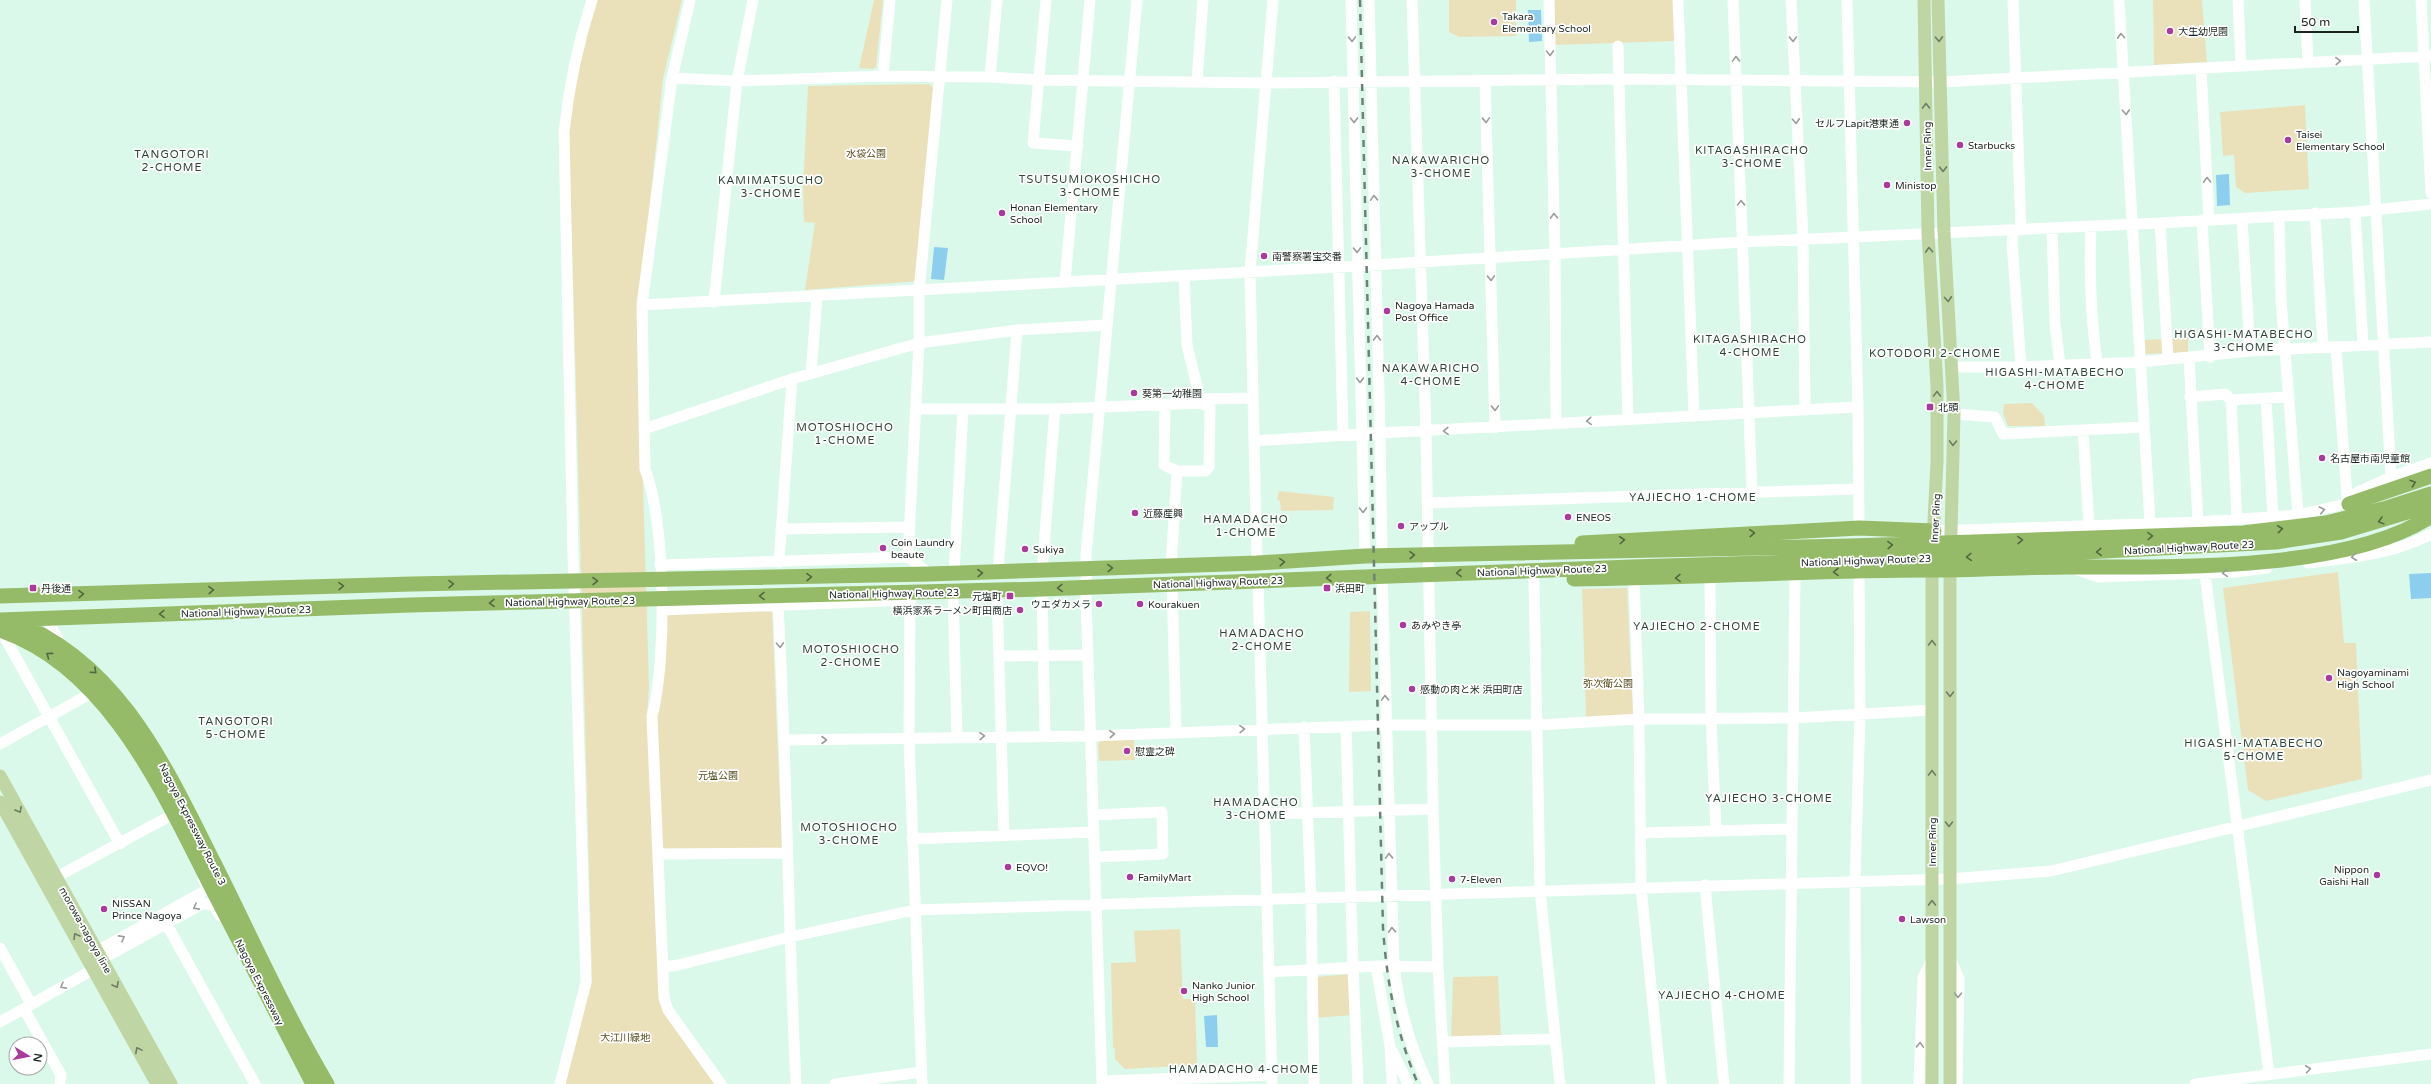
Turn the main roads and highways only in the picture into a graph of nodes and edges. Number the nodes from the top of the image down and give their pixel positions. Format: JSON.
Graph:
{"nodes":[{"id":1,"x":1924,"y":0,"type":"edge"},
{"id":2,"x":1938,"y":0,"type":"edge"},
{"id":3,"x":2431,"y":476,"type":"edge"},
{"id":4,"x":2431,"y":494,"type":"edge"},
{"id":5,"x":2347,"y":502,"type":"road end"},
{"id":6,"x":2431,"y":505,"type":"edge"},
{"id":7,"x":2431,"y":516,"type":"edge"},
{"id":8,"x":1934,"y":531,"type":"junction"},
{"id":9,"x":1530,"y":554,"type":"junction"},
{"id":10,"x":1931,"y":570,"type":"junction"},
{"id":11,"x":1950,"y":571,"type":"junction"},
{"id":12,"x":1633,"y":573,"type":"junction"},
{"id":13,"x":0,"y":596,"type":"edge"},
{"id":14,"x":0,"y":618,"type":"edge"},
{"id":15,"x":0,"y":630,"type":"edge"},
{"id":16,"x":0,"y":776,"type":"edge"},
{"id":17,"x":0,"y":802,"type":"edge"},
{"id":18,"x":51,"y":881,"type":"junction"},
{"id":19,"x":208,"y":889,"type":"road end"},
{"id":20,"x":165,"y":1083,"type":"edge"},
{"id":21,"x":314,"y":1084,"type":"edge"},
{"id":22,"x":317,"y":1084,"type":"edge"},
{"id":23,"x":327,"y":1084,"type":"edge"},
{"id":24,"x":1932,"y":1084,"type":"edge"},
{"id":25,"x":1950,"y":1084,"type":"edge"}],
"edges":[{"from":8,"to":1,"type":"main road","name":"Inner Ring","one_way":true},
{"from":2,"to":11,"type":"main road","name":"Inner Ring","one_way":true},
{"from":5,"to":3,"type":"highway","one_way":true},
{"from":9,"to":4,"type":"highway","name":"National Highway Route 23","one_way":true},
{"from":6,"to":12,"type":"highway","name":"National Highway Route 23","one_way":true},
{"from":7,"to":11,"type":"highway"},
{"from":9,"to":8,"type":"highway","one_way":true},
{"from":8,"to":10,"type":"main road","name":"Inner Ring"},
{"from":13,"to":9,"type":"highway","name":"National Highway Route 23","one_way":true},
{"from":10,"to":11,"type":"highway"},
{"from":10,"to":12,"type":"highway","one_way":true},
{"from":24,"to":10,"type":"main road","name":"Inner Ring","one_way":true},
{"from":11,"to":25,"type":"main road","name":"Inner Ring","one_way":true},
{"from":12,"to":14,"type":"highway","name":"National Highway Route 23","one_way":true},
{"from":14,"to":23,"type":"highway","name":"Nagoya Expressway Route 3","one_way":true},
{"from":21,"to":15,"type":"highway","name":"Nagoya Expressway","one_way":true},
{"from":16,"to":18,"type":"main road","name":"morowa-nagoya line","one_way":true},
{"from":17,"to":18,"type":"main road","name":"morowa-nagoya line"},
{"from":18,"to":20,"type":"main road","name":"morowa-nagoya line"},
{"from":19,"to":22,"type":"highway"}]}
